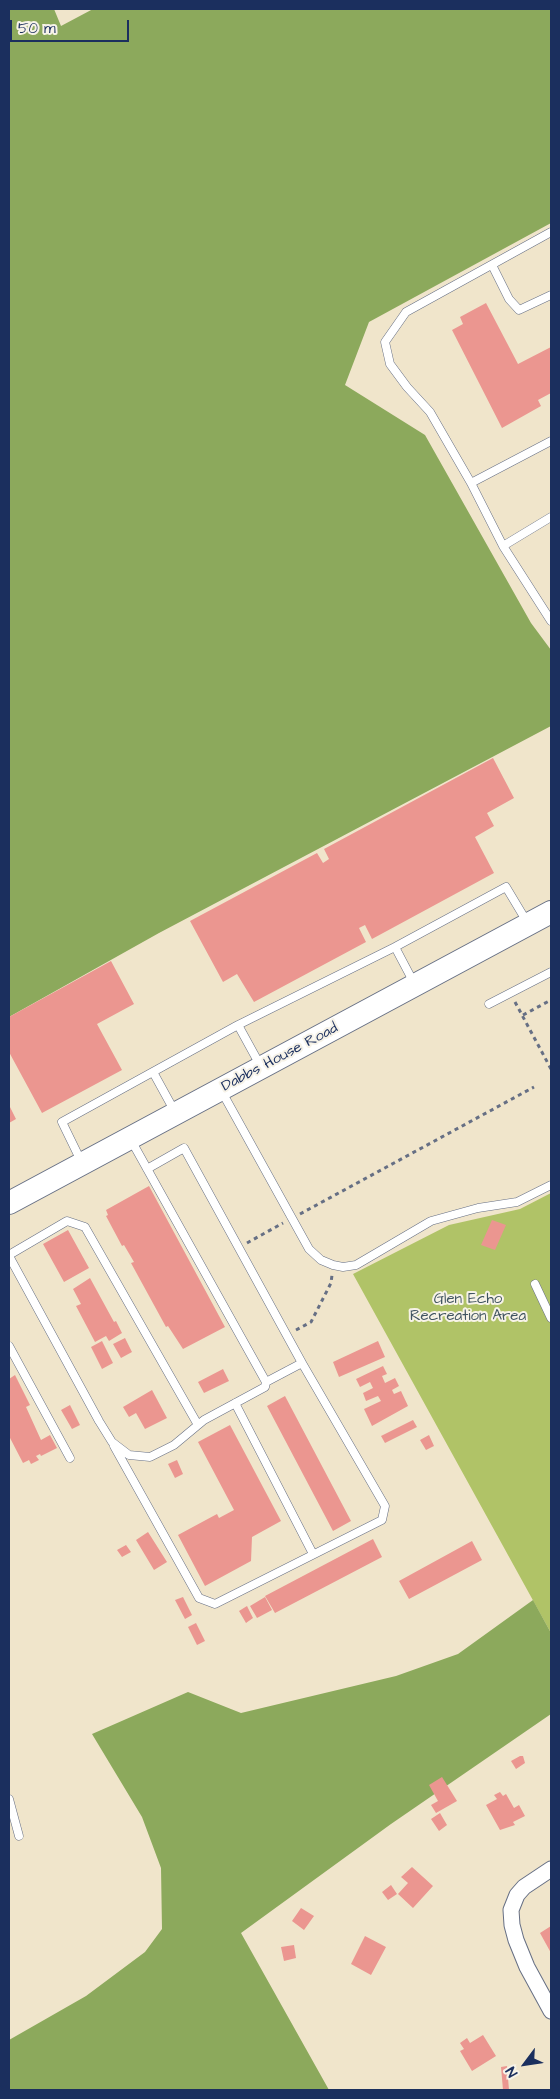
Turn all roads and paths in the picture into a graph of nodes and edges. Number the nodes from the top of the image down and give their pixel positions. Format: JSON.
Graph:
{"nodes":[{"id":1,"x":551,"y":232,"type":"edge"},
{"id":2,"x":492,"y":265,"type":"junction"},
{"id":3,"x":551,"y":295,"type":"edge"},
{"id":4,"x":551,"y":441,"type":"edge"},
{"id":5,"x":471,"y":482,"type":"junction"},
{"id":6,"x":551,"y":518,"type":"edge"},
{"id":7,"x":503,"y":546,"type":"junction"},
{"id":8,"x":551,"y":621,"type":"edge"},
{"id":9,"x":551,"y":912,"type":"edge"},
{"id":10,"x":528,"y":924,"type":"junction"},
{"id":11,"x":395,"y":947,"type":"junction"},
{"id":12,"x":551,"y":972,"type":"edge"},
{"id":13,"x":415,"y":985,"type":"junction"},
{"id":14,"x":551,"y":1000,"type":"edge"},
{"id":15,"x":515,"y":1002,"type":"dead end"},
{"id":16,"x":489,"y":1004,"type":"dead end"},
{"id":17,"x":523,"y":1016,"type":"junction"},
{"id":18,"x":238,"y":1025,"type":"junction"},
{"id":19,"x":261,"y":1068,"type":"junction"},
{"id":20,"x":551,"y":1069,"type":"edge"},
{"id":21,"x":153,"y":1072,"type":"junction"},
{"id":22,"x":534,"y":1087,"type":"dead end"},
{"id":23,"x":221,"y":1090,"type":"junction"},
{"id":24,"x":176,"y":1114,"type":"junction"},
{"id":25,"x":130,"y":1139,"type":"junction"},
{"id":26,"x":82,"y":1164,"type":"junction"},
{"id":27,"x":147,"y":1169,"type":"junction"},
{"id":28,"x":551,"y":1185,"type":"edge"},
{"id":29,"x":9,"y":1203,"type":"edge"},
{"id":30,"x":292,"y":1218,"type":"junction"},
{"id":31,"x":239,"y":1248,"type":"junction"},
{"id":32,"x":9,"y":1256,"type":"edge"},
{"id":33,"x":333,"y":1265,"type":"junction"},
{"id":34,"x":535,"y":1284,"type":"dead end"},
{"id":35,"x":551,"y":1318,"type":"edge"},
{"id":36,"x":286,"y":1335,"type":"junction"},
{"id":37,"x":9,"y":1347,"type":"edge"},
{"id":38,"x":302,"y":1363,"type":"junction"},
{"id":39,"x":266,"y":1382,"type":"junction"},
{"id":40,"x":235,"y":1404,"type":"junction"},
{"id":41,"x":198,"y":1425,"type":"junction"},
{"id":42,"x":112,"y":1442,"type":"junction"},
{"id":43,"x":70,"y":1458,"type":"dead end"},
{"id":44,"x":313,"y":1554,"type":"junction"},
{"id":45,"x":9,"y":1799,"type":"edge"},
{"id":46,"x":18,"y":1836,"type":"dead end"},
{"id":47,"x":551,"y":1869,"type":"edge"},
{"id":48,"x":551,"y":2011,"type":"edge"}],
"edges":[{"from":1,"to":2,"type":"lane"},
{"from":2,"to":3,"type":"lane"},
{"from":2,"to":5,"type":"lane"},
{"from":4,"to":5,"type":"lane"},
{"from":5,"to":7,"type":"lane"},
{"from":6,"to":7,"type":"lane"},
{"from":7,"to":8,"type":"lane"},
{"from":9,"to":10,"type":"street","name":"Dabbs House Road"},
{"from":10,"to":11,"type":"lane"},
{"from":10,"to":13,"type":"street","name":"Dabbs House Road"},
{"from":11,"to":13,"type":"lane"},
{"from":11,"to":18,"type":"lane"},
{"from":12,"to":16,"type":"lane"},
{"from":13,"to":19,"type":"street","name":"Dabbs House Road"},
{"from":14,"to":17,"type":"path"},
{"from":15,"to":17,"type":"path"},
{"from":17,"to":20,"type":"path"},
{"from":18,"to":19,"type":"lane"},
{"from":18,"to":21,"type":"lane"},
{"from":19,"to":23,"type":"street","name":"Dabbs House Road"},
{"from":21,"to":24,"type":"lane"},
{"from":21,"to":26,"type":"lane"},
{"from":22,"to":30,"type":"path"},
{"from":23,"to":24,"type":"street","name":"Dabbs House Road"},
{"from":23,"to":30,"type":"lane"},
{"from":24,"to":25,"type":"street","name":"Dabbs House Road"},
{"from":25,"to":26,"type":"street","name":"Dabbs House Road"},
{"from":25,"to":27,"type":"lane"},
{"from":26,"to":29,"type":"street","name":"Dabbs House Road"},
{"from":27,"to":31,"type":"lane"},
{"from":27,"to":39,"type":"lane"},
{"from":28,"to":33,"type":"lane"},
{"from":30,"to":31,"type":"path"},
{"from":30,"to":33,"type":"lane"},
{"from":31,"to":36,"type":"lane"},
{"from":32,"to":41,"type":"lane"},
{"from":32,"to":42,"type":"lane"},
{"from":33,"to":36,"type":"path"},
{"from":34,"to":35,"type":"lane"},
{"from":36,"to":38,"type":"lane"},
{"from":37,"to":43,"type":"lane"},
{"from":38,"to":39,"type":"lane"},
{"from":38,"to":44,"type":"lane"},
{"from":39,"to":40,"type":"lane"},
{"from":40,"to":41,"type":"lane"},
{"from":40,"to":44,"type":"lane"},
{"from":41,"to":42,"type":"lane"},
{"from":42,"to":44,"type":"lane"},
{"from":45,"to":46,"type":"lane"},
{"from":47,"to":48,"type":"street"}]}
